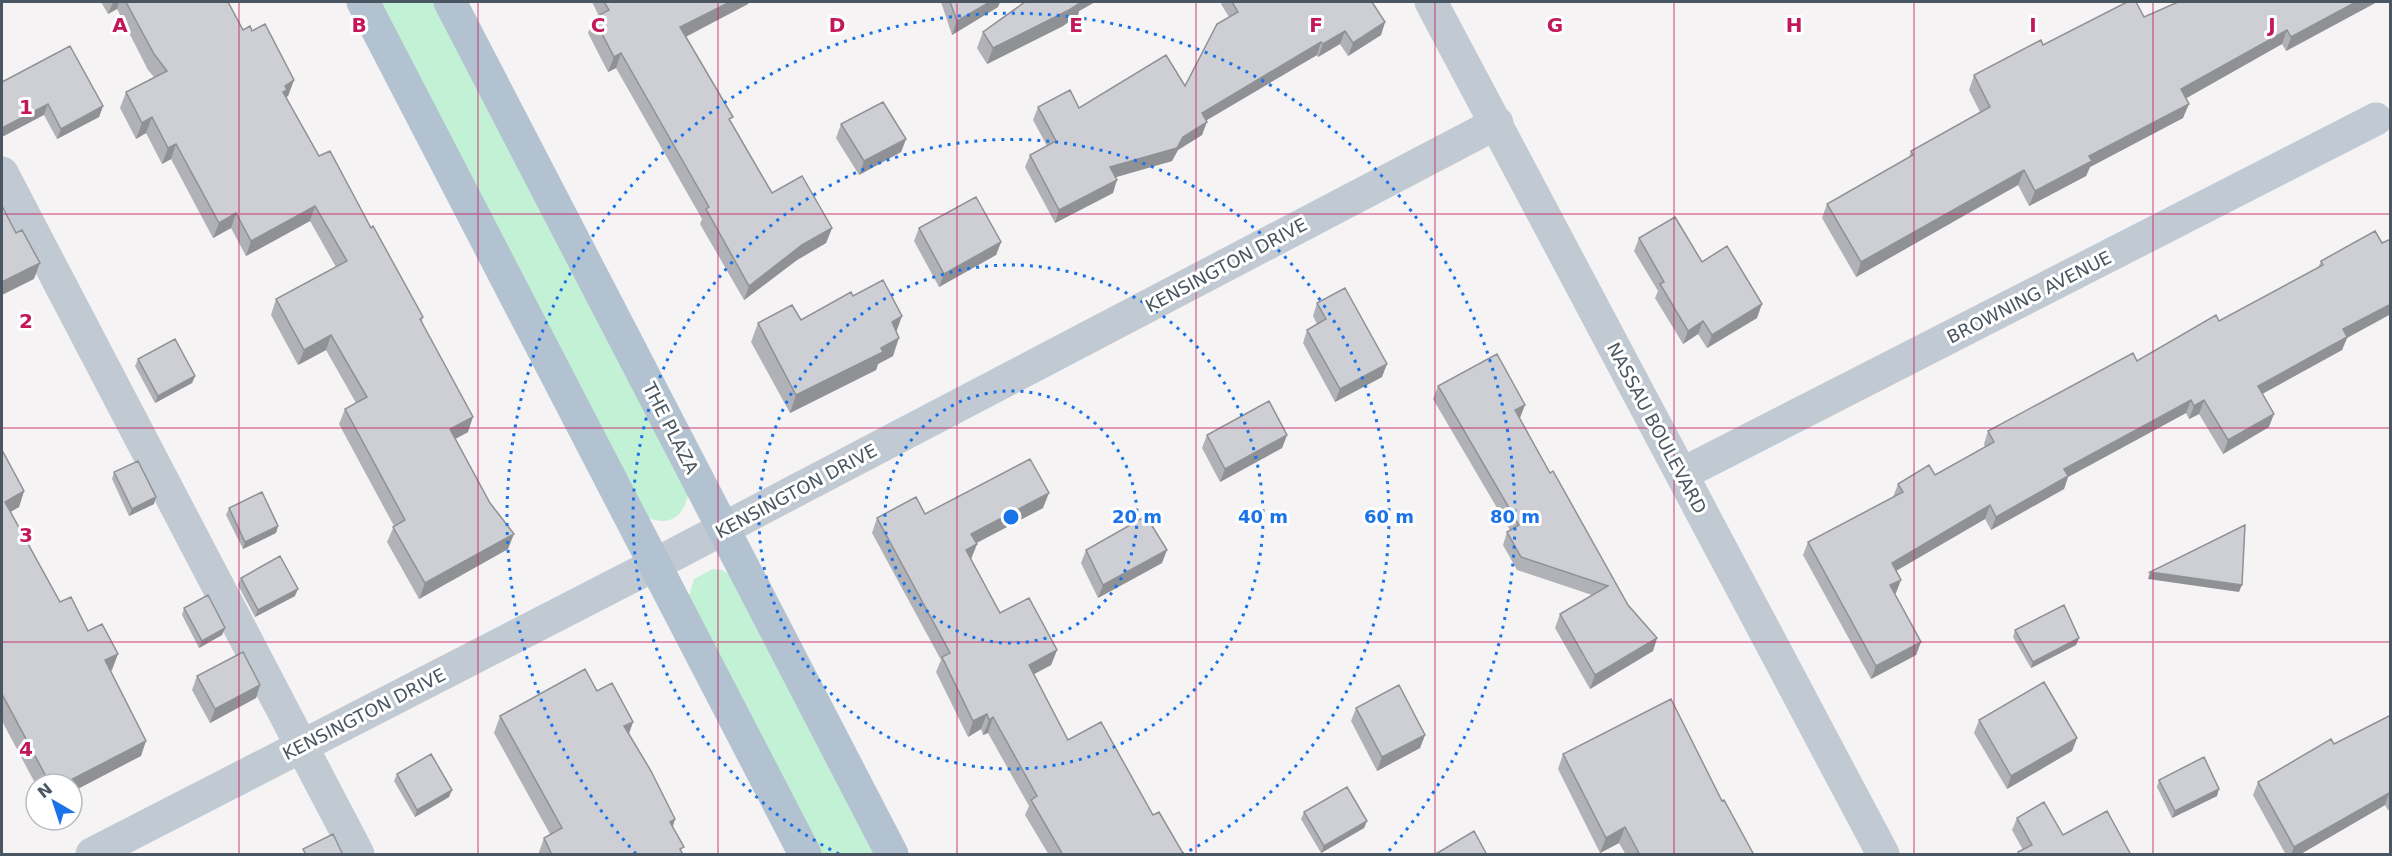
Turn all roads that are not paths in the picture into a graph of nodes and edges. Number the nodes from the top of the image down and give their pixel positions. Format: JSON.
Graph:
{"nodes":[{"id":1,"x":363,"y":2,"type":"edge"},
{"id":2,"x":450,"y":2,"type":"edge"},
{"id":3,"x":1431,"y":2,"type":"edge"},
{"id":4,"x":2376,"y":119,"type":"dead end"},
{"id":5,"x":1497,"y":123,"type":"junction"},
{"id":6,"x":2,"y":173,"type":"edge"},
{"id":7,"x":1682,"y":474,"type":"junction"},
{"id":8,"x":723,"y":529,"type":"junction"},
{"id":9,"x":654,"y":565,"type":"junction"},
{"id":10,"x":302,"y":747,"type":"junction"},
{"id":11,"x":92,"y":855,"type":"edge"},
{"id":12,"x":358,"y":855,"type":"edge"},
{"id":13,"x":805,"y":855,"type":"edge"},
{"id":14,"x":892,"y":855,"type":"edge"},
{"id":15,"x":1883,"y":855,"type":"edge"}],
"edges":[{"from":1,"to":9,"type":"main road"},
{"from":2,"to":8,"type":"main road","name":"THE PLAZA"},
{"from":3,"to":5,"type":"street","name":"NASSAU BOULEVARD"},
{"from":4,"to":7,"type":"street","name":"BROWNING AVENUE"},
{"from":5,"to":7,"type":"street","name":"NASSAU BOULEVARD"},
{"from":5,"to":8,"type":"street","name":"KENSINGTON DRIVE"},
{"from":6,"to":10,"type":"street"},
{"from":7,"to":15,"type":"street","name":"NASSAU BOULEVARD"},
{"from":8,"to":9,"type":"street","name":"KENSINGTON DRIVE"},
{"from":8,"to":14,"type":"main road","name":"THE PLAZA"},
{"from":9,"to":10,"type":"street","name":"KENSINGTON DRIVE"},
{"from":9,"to":13,"type":"main road"},
{"from":10,"to":11,"type":"street","name":"KENSINGTON DRIVE"},
{"from":10,"to":12,"type":"street"}]}
